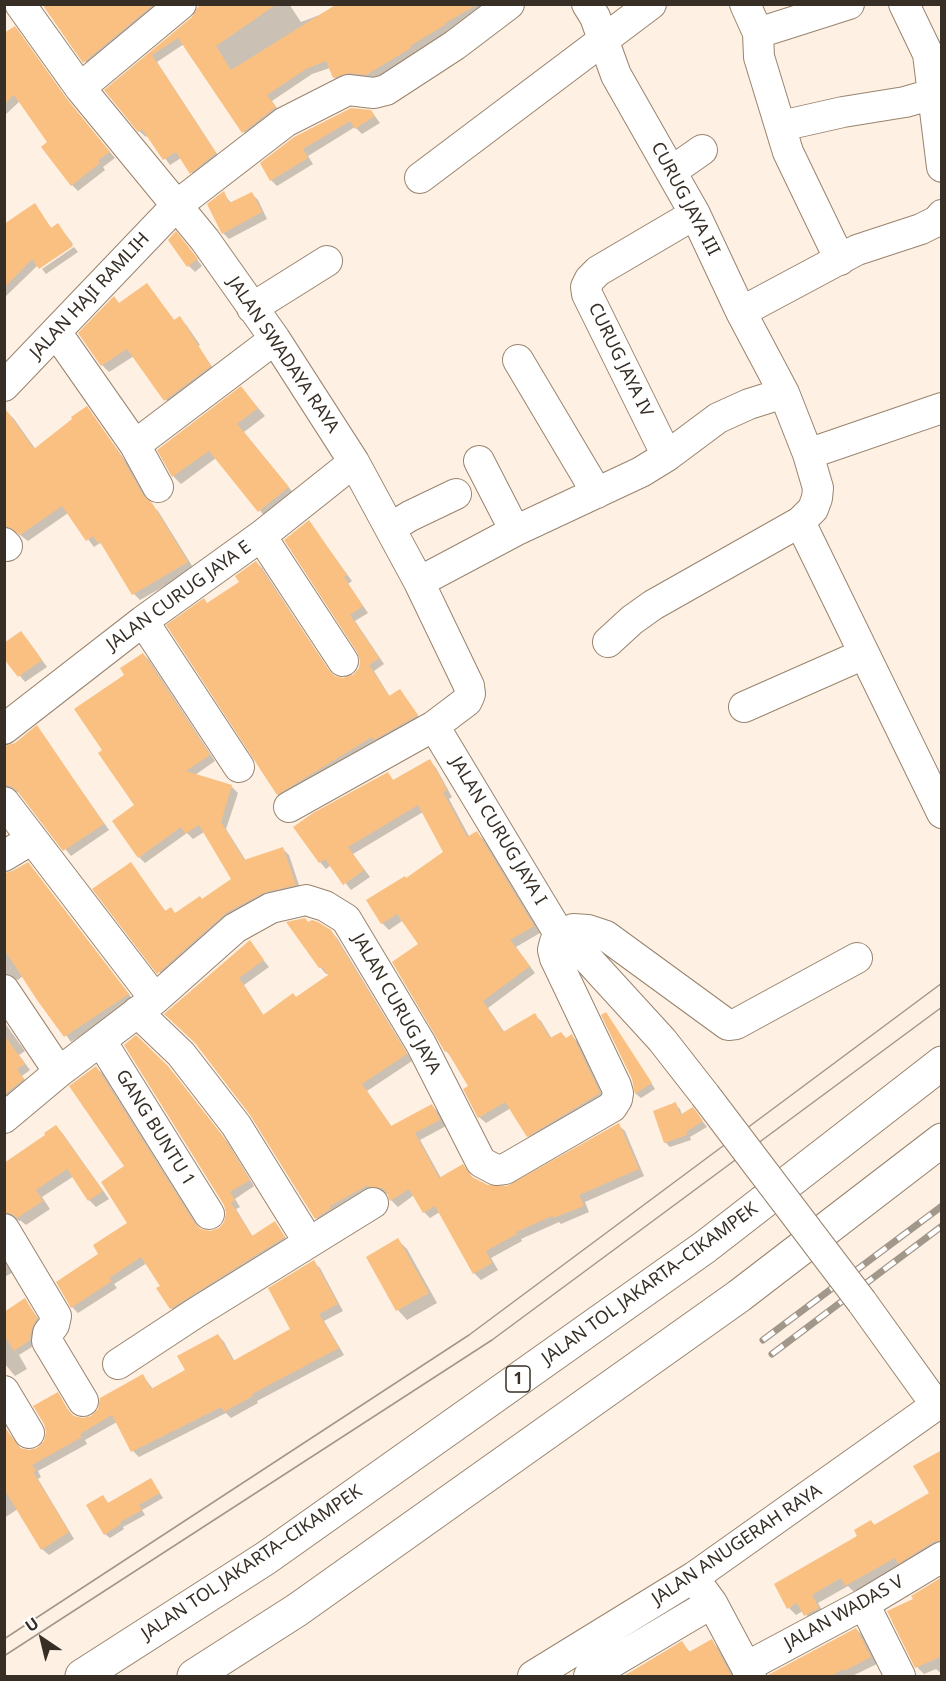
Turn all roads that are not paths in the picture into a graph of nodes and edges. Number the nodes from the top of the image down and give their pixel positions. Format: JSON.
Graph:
{"nodes":[{"id":1,"x":20,"y":4,"type":"edge"},
{"id":2,"x":181,"y":4,"type":"edge"},
{"id":3,"x":509,"y":4,"type":"edge"},
{"id":4,"x":587,"y":4,"type":"edge"},
{"id":5,"x":651,"y":4,"type":"edge"},
{"id":6,"x":745,"y":4,"type":"edge"},
{"id":7,"x":849,"y":4,"type":"edge"},
{"id":8,"x":904,"y":4,"type":"edge"},
{"id":9,"x":758,"y":33,"type":"junction"},
{"id":10,"x":603,"y":42,"type":"junction"},
{"id":11,"x":81,"y":88,"type":"junction"},
{"id":12,"x":933,"y":94,"type":"junction"},
{"id":13,"x":781,"y":126,"type":"junction"},
{"id":14,"x":702,"y":150,"type":"dead end"},
{"id":15,"x":942,"y":167,"type":"edge"},
{"id":16,"x":672,"y":171,"type":"junction"},
{"id":17,"x":420,"y":178,"type":"dead end"},
{"id":18,"x":176,"y":206,"type":"junction"},
{"id":19,"x":695,"y":214,"type":"junction"},
{"id":20,"x":940,"y":226,"type":"edge"},
{"id":21,"x":840,"y":260,"type":"junction"},
{"id":22,"x":327,"y":261,"type":"dead end"},
{"id":23,"x":252,"y":308,"type":"junction"},
{"id":24,"x":741,"y":312,"type":"junction"},
{"id":25,"x":56,"y":332,"type":"junction"},
{"id":26,"x":274,"y":339,"type":"junction"},
{"id":27,"x":518,"y":360,"type":"dead end"},
{"id":28,"x":7,"y":379,"type":"edge"},
{"id":29,"x":784,"y":393,"type":"junction"},
{"id":30,"x":942,"y":408,"type":"edge"},
{"id":31,"x":135,"y":445,"type":"junction"},
{"id":32,"x":808,"y":454,"type":"junction"},
{"id":33,"x":667,"y":456,"type":"junction"},
{"id":34,"x":479,"y":461,"type":"dead end"},
{"id":35,"x":354,"y":462,"type":"junction"},
{"id":36,"x":158,"y":487,"type":"dead end"},
{"id":37,"x":597,"y":493,"type":"junction"},
{"id":38,"x":456,"y":494,"type":"dead end"},
{"id":39,"x":800,"y":522,"type":"junction"},
{"id":40,"x":390,"y":528,"type":"junction"},
{"id":41,"x":515,"y":531,"type":"junction"},
{"id":42,"x":261,"y":537,"type":"junction"},
{"id":43,"x":419,"y":582,"type":"junction"},
{"id":44,"x":143,"y":621,"type":"junction"},
{"id":45,"x":608,"y":642,"type":"dead end"},
{"id":46,"x":864,"y":654,"type":"junction"},
{"id":47,"x":343,"y":660,"type":"dead end"},
{"id":48,"x":744,"y":707,"type":"dead end"},
{"id":49,"x":434,"y":726,"type":"junction"},
{"id":50,"x":4,"y":729,"type":"edge"},
{"id":51,"x":239,"y":767,"type":"dead end"},
{"id":52,"x":4,"y":802,"type":"edge"},
{"id":53,"x":289,"y":807,"type":"dead end"},
{"id":54,"x":942,"y":813,"type":"edge"},
{"id":55,"x":32,"y":839,"type":"junction"},
{"id":56,"x":4,"y":856,"type":"edge"},
{"id":57,"x":561,"y":937,"type":"junction"},
{"id":58,"x":857,"y":958,"type":"dead end"},
{"id":59,"x":4,"y":990,"type":"edge"},
{"id":60,"x":146,"y":1006,"type":"junction"},
{"id":61,"x":101,"y":1041,"type":"junction"},
{"id":62,"x":942,"y":1063,"type":"edge"},
{"id":63,"x":59,"y":1072,"type":"junction"},
{"id":64,"x":4,"y":1118,"type":"edge"},
{"id":65,"x":942,"y":1140,"type":"edge"},
{"id":66,"x":373,"y":1203,"type":"dead end"},
{"id":67,"x":209,"y":1214,"type":"dead end"},
{"id":68,"x":4,"y":1230,"type":"edge"},
{"id":69,"x":309,"y":1242,"type":"junction"},
{"id":70,"x":118,"y":1364,"type":"dead end"},
{"id":71,"x":4,"y":1391,"type":"edge"},
{"id":72,"x":83,"y":1401,"type":"dead end"},
{"id":73,"x":939,"y":1403,"type":"edge"},
{"id":74,"x":28,"y":1433,"type":"dead end"},
{"id":75,"x":942,"y":1557,"type":"edge"},
{"id":76,"x":694,"y":1577,"type":"junction"},
{"id":77,"x":712,"y":1603,"type":"junction"},
{"id":78,"x":864,"y":1604,"type":"junction"},
{"id":79,"x":749,"y":1672,"type":"edge"},
{"id":80,"x":82,"y":1677,"type":"edge"},
{"id":81,"x":194,"y":1677,"type":"edge"},
{"id":82,"x":533,"y":1677,"type":"edge"},
{"id":83,"x":590,"y":1677,"type":"edge"},
{"id":84,"x":900,"y":1677,"type":"edge"}],
"edges":[{"from":1,"to":11,"type":"street","name":"JALAN SWADAYA RAYA"},
{"from":2,"to":11,"type":"street"},
{"from":3,"to":18,"type":"street","name":"JALAN HAJI RAMLIH"},
{"from":4,"to":10,"type":"street","name":"CURUG JAYA III"},
{"from":5,"to":10,"type":"street"},
{"from":6,"to":9,"type":"street"},
{"from":7,"to":9,"type":"street"},
{"from":8,"to":12,"type":"street"},
{"from":9,"to":13,"type":"street"},
{"from":10,"to":16,"type":"street","name":"CURUG JAYA III"},
{"from":10,"to":17,"type":"street"},
{"from":11,"to":18,"type":"street","name":"JALAN SWADAYA RAYA"},
{"from":12,"to":13,"type":"street"},
{"from":12,"to":15,"type":"street"},
{"from":13,"to":21,"type":"street"},
{"from":14,"to":16,"type":"street"},
{"from":16,"to":19,"type":"street","name":"CURUG JAYA III"},
{"from":18,"to":23,"type":"street","name":"JALAN SWADAYA RAYA"},
{"from":18,"to":25,"type":"street","name":"JALAN HAJI RAMLIH"},
{"from":19,"to":24,"type":"street","name":"CURUG JAYA III"},
{"from":19,"to":33,"type":"street","name":"CURUG JAYA IV"},
{"from":20,"to":21,"type":"street"},
{"from":21,"to":24,"type":"street"},
{"from":22,"to":23,"type":"street"},
{"from":23,"to":26,"type":"street","name":"JALAN SWADAYA RAYA"},
{"from":24,"to":29,"type":"street","name":"CURUG JAYA III"},
{"from":25,"to":28,"type":"street","name":"JALAN HAJI RAMLIH"},
{"from":25,"to":31,"type":"street"},
{"from":26,"to":31,"type":"street"},
{"from":26,"to":35,"type":"street","name":"JALAN SWADAYA RAYA"},
{"from":27,"to":37,"type":"street"},
{"from":29,"to":32,"type":"street","name":"CURUG JAYA III"},
{"from":29,"to":33,"type":"street"},
{"from":30,"to":32,"type":"street"},
{"from":31,"to":36,"type":"street"},
{"from":32,"to":39,"type":"street","name":"CURUG JAYA III"},
{"from":33,"to":37,"type":"street"},
{"from":34,"to":41,"type":"street"},
{"from":35,"to":40,"type":"street","name":"JALAN SWADAYA RAYA"},
{"from":35,"to":42,"type":"street","name":"JALAN CURUG JAYA E"},
{"from":37,"to":41,"type":"street"},
{"from":38,"to":40,"type":"street"},
{"from":39,"to":45,"type":"street"},
{"from":39,"to":46,"type":"street"},
{"from":40,"to":43,"type":"street","name":"JALAN SWADAYA RAYA"},
{"from":41,"to":43,"type":"street"},
{"from":42,"to":44,"type":"street","name":"JALAN CURUG JAYA E"},
{"from":42,"to":47,"type":"street"},
{"from":43,"to":49,"type":"street","name":"JALAN SWADAYA RAYA"},
{"from":44,"to":50,"type":"street","name":"JALAN CURUG JAYA E"},
{"from":44,"to":51,"type":"street"},
{"from":46,"to":48,"type":"street"},
{"from":46,"to":54,"type":"street"},
{"from":49,"to":53,"type":"street"},
{"from":49,"to":57,"type":"street","name":"JALAN CURUG JAYA I"},
{"from":52,"to":55,"type":"street"},
{"from":55,"to":56,"type":"street"},
{"from":55,"to":60,"type":"street"},
{"from":57,"to":58,"type":"street"},
{"from":57,"to":60,"type":"street","name":"JALAN CURUG JAYA"},
{"from":57,"to":73,"type":"street","bridge":true},
{"from":59,"to":63,"type":"street"},
{"from":60,"to":61,"type":"street","name":"JALAN CURUG JAYA"},
{"from":60,"to":69,"type":"street"},
{"from":61,"to":63,"type":"street","name":"JALAN CURUG JAYA"},
{"from":61,"to":67,"type":"street","name":"GANG BUNTU 1"},
{"from":62,"to":80,"type":"highway","name":"JALAN TOL JAKARTA–CIKAMPEK","number":"1"},
{"from":63,"to":64,"type":"street","name":"JALAN CURUG JAYA"},
{"from":65,"to":81,"type":"highway"},
{"from":66,"to":69,"type":"street"},
{"from":68,"to":72,"type":"street"},
{"from":69,"to":70,"type":"street"},
{"from":71,"to":74,"type":"street"},
{"from":73,"to":76,"type":"street","name":"JALAN ANUGERAH RAYA"},
{"from":75,"to":78,"type":"street","name":"JALAN WADAS V"},
{"from":76,"to":77,"type":"street"},
{"from":76,"to":82,"type":"street","name":"JALAN ANUGERAH RAYA"},
{"from":77,"to":79,"type":"street"},
{"from":77,"to":83,"type":"street"},
{"from":78,"to":79,"type":"street","name":"JALAN WADAS V"},
{"from":78,"to":84,"type":"street"}]}
